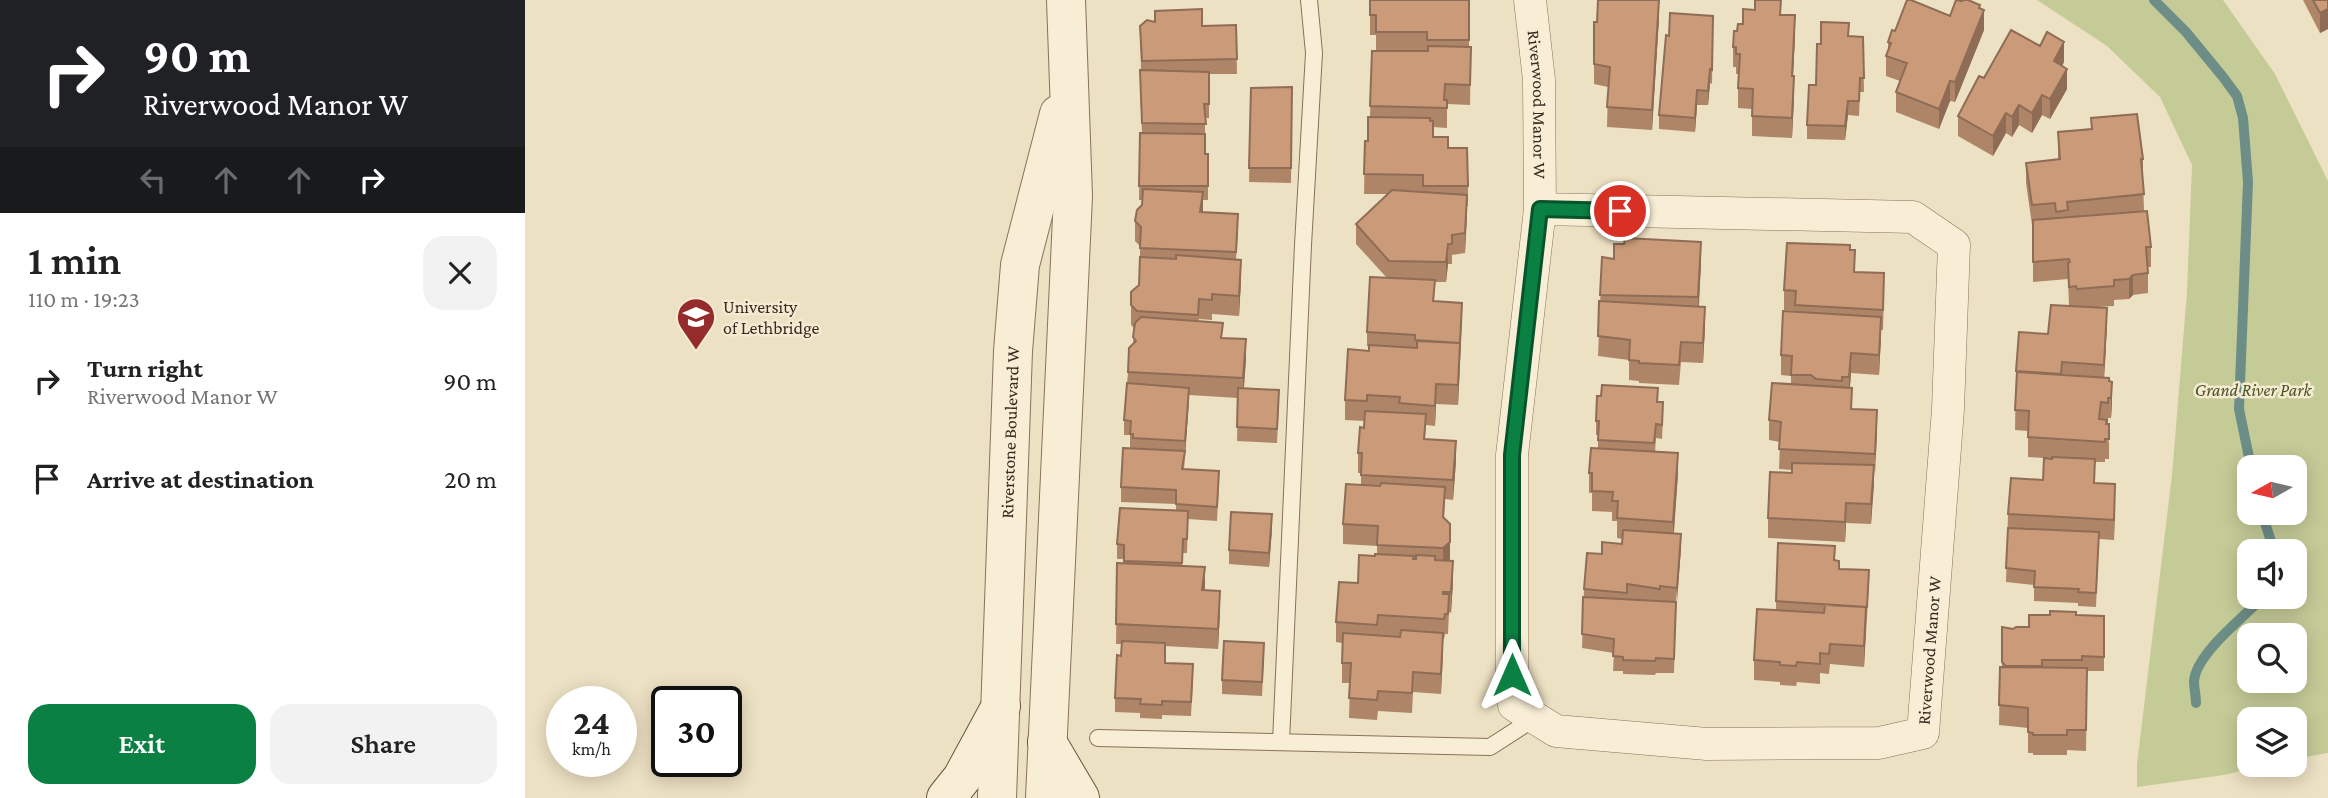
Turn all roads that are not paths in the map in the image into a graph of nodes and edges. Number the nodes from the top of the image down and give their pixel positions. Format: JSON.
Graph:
{"nodes":[{"id":1,"x":1066,"y":0,"type":"edge"},
{"id":2,"x":1309,"y":0,"type":"edge"},
{"id":3,"x":1530,"y":0,"type":"edge"},
{"id":4,"x":1070,"y":75,"type":"junction"},
{"id":5,"x":1540,"y":209,"type":"junction"},
{"id":6,"x":1001,"y":706,"type":"junction"},
{"id":7,"x":1535,"y":718,"type":"junction"},
{"id":8,"x":1098,"y":738,"type":"dead end"},
{"id":9,"x":1047,"y":742,"type":"junction"},
{"id":10,"x":1281,"y":742,"type":"junction"},
{"id":11,"x":946,"y":798,"type":"edge"},
{"id":12,"x":996,"y":798,"type":"edge"},
{"id":13,"x":1045,"y":798,"type":"edge"},
{"id":14,"x":1080,"y":798,"type":"edge"}],
"edges":[{"from":1,"to":4,"type":"street","name":"Riverstone Boulevard W"},
{"from":2,"to":10,"type":"lane"},
{"from":3,"to":5,"type":"street","name":"Riverwood Manor W"},
{"from":4,"to":6,"type":"street","name":"Riverstone Boulevard W"},
{"from":4,"to":9,"type":"street","name":"Riverstone Boulevard W"},
{"from":5,"to":7,"type":"street","name":"Riverwood Manor W"},
{"from":5,"to":7,"type":"street","name":"Riverwood Manor W"},
{"from":6,"to":11,"type":"street"},
{"from":6,"to":12,"type":"street","name":"Riverstone Boulevard W"},
{"from":7,"to":10,"type":"lane"},
{"from":8,"to":10,"type":"lane"},
{"from":9,"to":13,"type":"street","name":"Riverstone Boulevard W"},
{"from":9,"to":14,"type":"street"}]}
